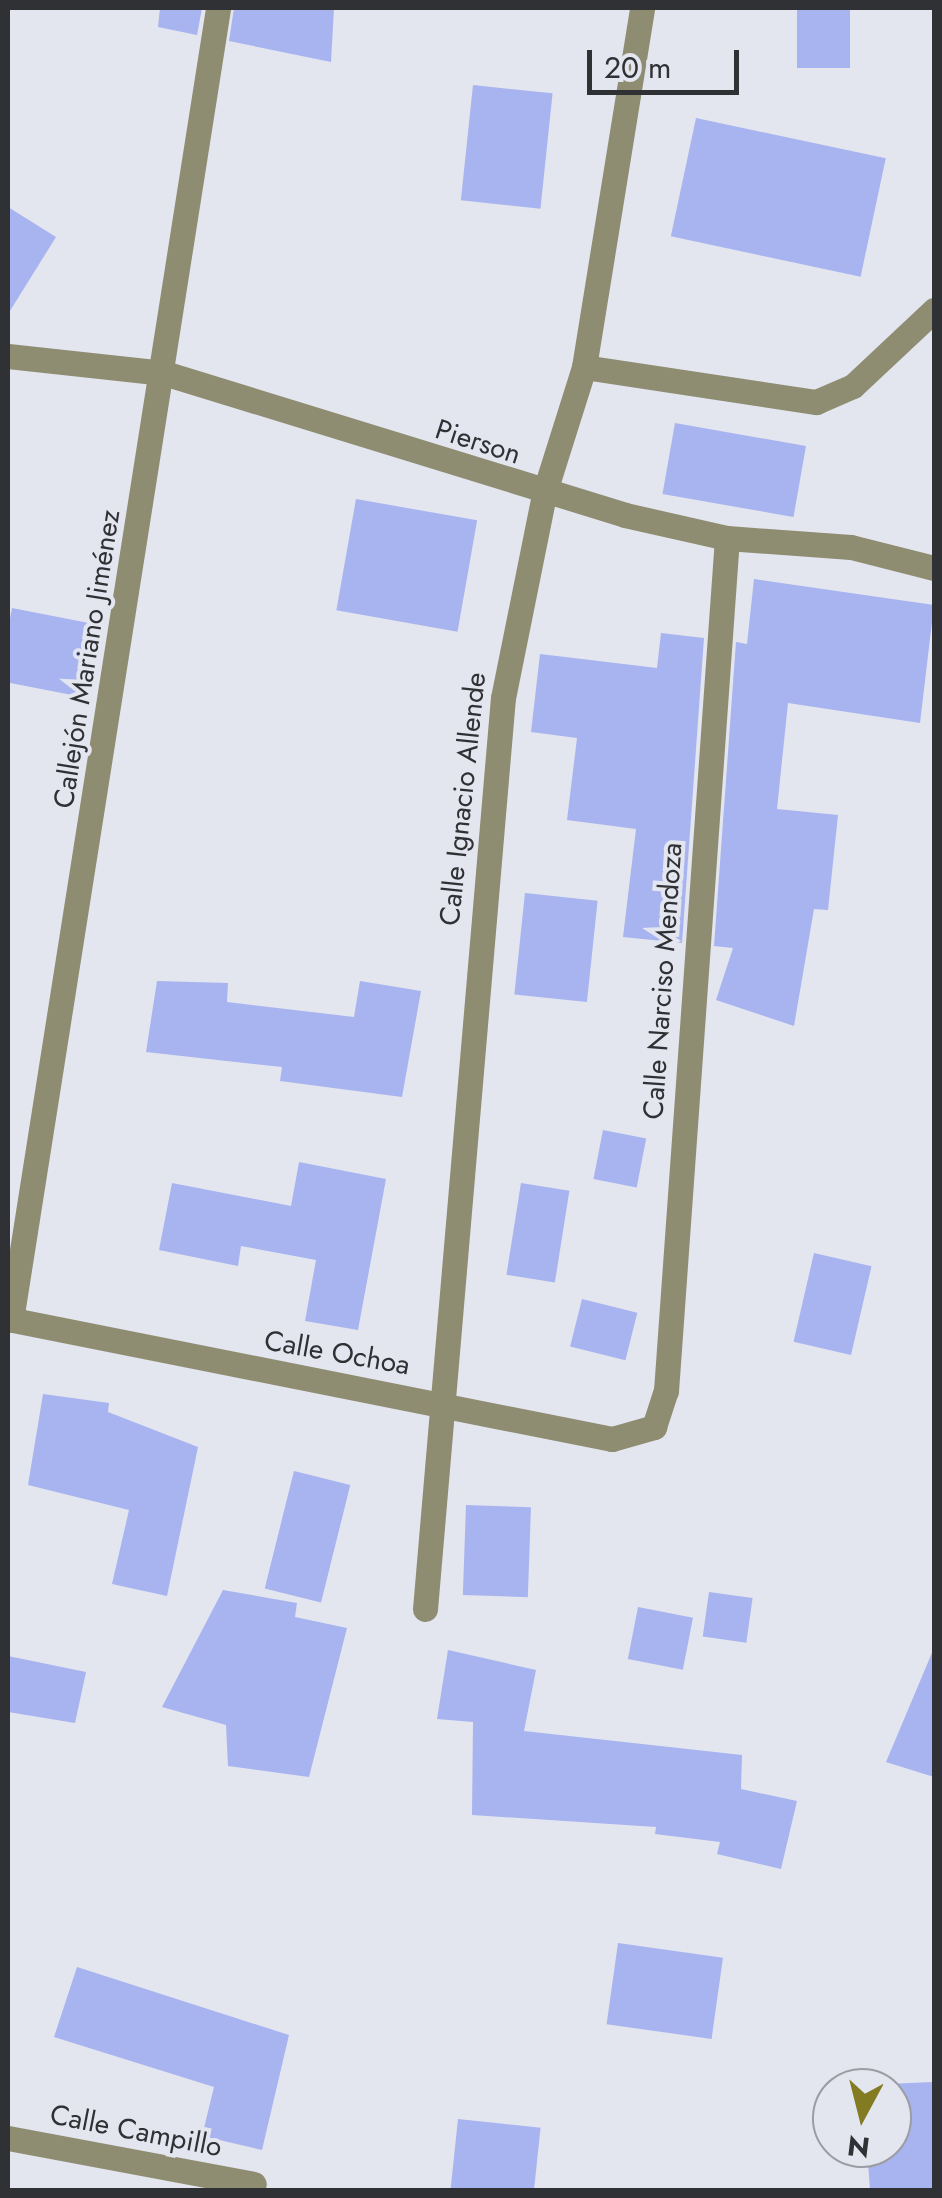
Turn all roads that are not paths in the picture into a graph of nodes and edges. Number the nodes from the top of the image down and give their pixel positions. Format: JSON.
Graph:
{"nodes":[{"id":1,"x":218,"y":8,"type":"edge"},
{"id":2,"x":642,"y":8,"type":"edge"},
{"id":3,"x":934,"y":310,"type":"edge"},
{"id":4,"x":8,"y":356,"type":"edge"},
{"id":5,"x":584,"y":367,"type":"junction"},
{"id":6,"x":164,"y":372,"type":"junction"},
{"id":7,"x":544,"y":494,"type":"junction"},
{"id":8,"x":727,"y":538,"type":"junction"},
{"id":9,"x":934,"y":568,"type":"edge"},
{"id":10,"x":10,"y":1319,"type":"edge"},
{"id":11,"x":436,"y":1401,"type":"junction"},
{"id":12,"x":654,"y":1427,"type":"joint"},
{"id":13,"x":425,"y":1609,"type":"dead end"},
{"id":14,"x":8,"y":2138,"type":"edge"},
{"id":15,"x":254,"y":2184,"type":"dead end"}],
"edges":[{"from":1,"to":6,"type":"street","name":"Callejón Mariano Jiménez"},
{"from":2,"to":5,"type":"street","name":"Calle Ignacio Allende"},
{"from":3,"to":5,"type":"street"},
{"from":4,"to":6,"type":"street","name":"Pierson"},
{"from":5,"to":7,"type":"street","name":"Calle Ignacio Allende"},
{"from":6,"to":7,"type":"street","name":"Pierson"},
{"from":6,"to":10,"type":"street","name":"Callejón Mariano Jiménez"},
{"from":7,"to":8,"type":"street","name":"Pierson"},
{"from":7,"to":11,"type":"street","name":"Calle Ignacio Allende"},
{"from":8,"to":9,"type":"street","name":"Pierson"},
{"from":8,"to":12,"type":"street","name":"Calle Narciso Mendoza"},
{"from":10,"to":11,"type":"street","name":"Calle Ochoa"},
{"from":11,"to":12,"type":"street","name":"Calle Ochoa"},
{"from":11,"to":13,"type":"street","name":"Calle Ignacio Allende"},
{"from":14,"to":15,"type":"street","name":"Calle Campillo"}]}
